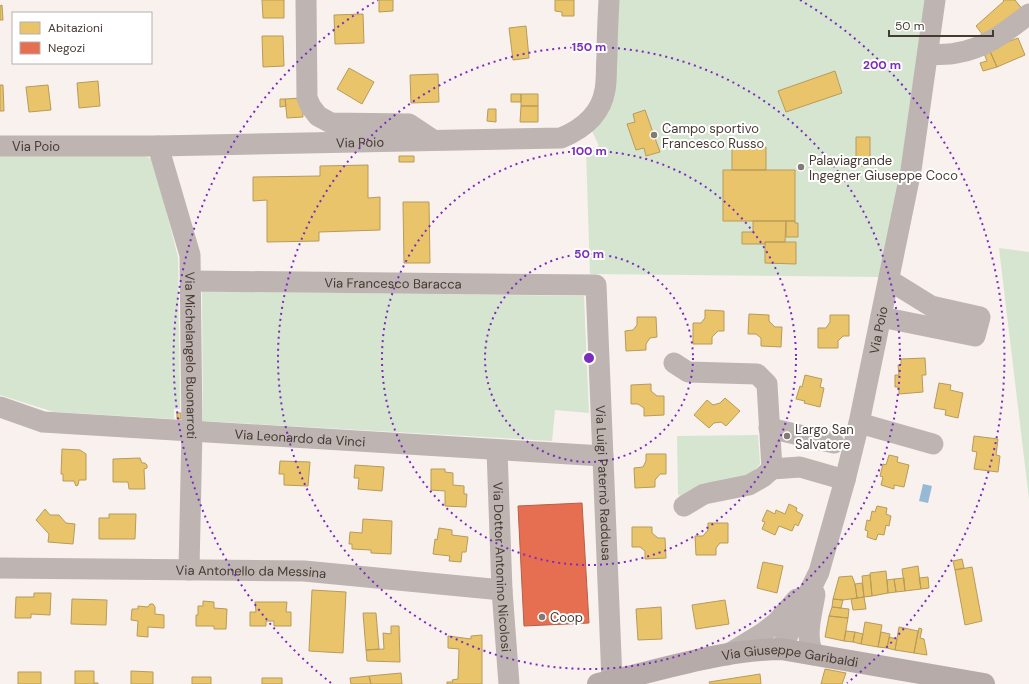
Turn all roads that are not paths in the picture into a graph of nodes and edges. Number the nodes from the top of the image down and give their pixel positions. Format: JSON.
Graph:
{"nodes":[{"id":1,"x":306,"y":0,"type":"edge"},
{"id":2,"x":609,"y":0,"type":"edge"},
{"id":3,"x":935,"y":0,"type":"edge"},
{"id":4,"x":1029,"y":14,"type":"edge"},
{"id":5,"x":928,"y":55,"type":"junction"},
{"id":6,"x":433,"y":140,"type":"junction"},
{"id":7,"x":0,"y":146,"type":"edge"},
{"id":8,"x":158,"y":146,"type":"junction"},
{"id":9,"x":191,"y":280,"type":"junction"},
{"id":10,"x":889,"y":280,"type":"junction"},
{"id":11,"x":596,"y":284,"type":"joint"},
{"id":12,"x":931,"y":306,"type":"junction"},
{"id":13,"x":881,"y":317,"type":"junction"},
{"id":14,"x":926,"y":326,"type":"junction"},
{"id":15,"x":674,"y":362,"type":"dead end"},
{"id":16,"x":0,"y":407,"type":"edge"},
{"id":17,"x":860,"y":423,"type":"junction"},
{"id":18,"x":769,"y":428,"type":"junction"},
{"id":19,"x":192,"y":430,"type":"junction"},
{"id":20,"x":834,"y":443,"type":"dead end"},
{"id":21,"x":933,"y":444,"type":"dead end"},
{"id":22,"x":497,"y":450,"type":"junction"},
{"id":23,"x":602,"y":456,"type":"junction"},
{"id":24,"x":772,"y":469,"type":"junction"},
{"id":25,"x":845,"y":480,"type":"junction"},
{"id":26,"x":684,"y":506,"type":"dead end"},
{"id":27,"x":0,"y":568,"type":"edge"},
{"id":28,"x":189,"y":570,"type":"junction"},
{"id":29,"x":819,"y":572,"type":"junction"},
{"id":30,"x":502,"y":590,"type":"junction"},
{"id":31,"x":781,"y":649,"type":"junction"},
{"id":32,"x":727,"y":655,"type":"junction"},
{"id":33,"x":814,"y":655,"type":"junction"},
{"id":34,"x":605,"y":682,"type":"edge"},
{"id":35,"x":977,"y":683,"type":"edge"},
{"id":36,"x":509,"y":684,"type":"edge"}],
"edges":[{"from":1,"to":6,"type":"street"},
{"from":2,"to":6,"type":"street","name":"Via Poio"},
{"from":3,"to":5,"type":"street","name":"Via Poio"},
{"from":4,"to":5,"type":"street"},
{"from":5,"to":10,"type":"street","name":"Via Poio"},
{"from":6,"to":8,"type":"street","name":"Via Poio"},
{"from":7,"to":8,"type":"street","name":"Via Poio"},
{"from":8,"to":9,"type":"street","name":"Via Michelangelo Buonarroti"},
{"from":9,"to":11,"type":"street","name":"Via Francesco Baracca"},
{"from":9,"to":19,"type":"street","name":"Via Michelangelo Buonarroti"},
{"from":10,"to":12,"type":"street"},
{"from":10,"to":13,"type":"street","name":"Via Poio"},
{"from":11,"to":23,"type":"street","name":"Via Luigi Paternò Raddusa"},
{"from":12,"to":14,"type":"street"},
{"from":12,"to":14,"type":"street"},
{"from":13,"to":14,"type":"street"},
{"from":13,"to":17,"type":"street","name":"Via Poio"},
{"from":15,"to":18,"type":"street"},
{"from":16,"to":19,"type":"street","name":"Via Leonardo da Vinci"},
{"from":17,"to":21,"type":"street"},
{"from":17,"to":25,"type":"street","name":"Via Poio"},
{"from":18,"to":20,"type":"street"},
{"from":18,"to":24,"type":"street"},
{"from":19,"to":22,"type":"street","name":"Via Leonardo da Vinci"},
{"from":19,"to":28,"type":"street","name":"Via Michelangelo Buonarroti"},
{"from":22,"to":23,"type":"street","name":"Via Leonardo da Vinci"},
{"from":22,"to":30,"type":"street","name":"Via Dottor Antonino Nicolosi"},
{"from":23,"to":34,"type":"street","name":"Via Luigi Paternò Raddusa"},
{"from":24,"to":25,"type":"street"},
{"from":24,"to":26,"type":"street"},
{"from":25,"to":29,"type":"street","name":"Via Poio"},
{"from":27,"to":28,"type":"street","name":"Via Antonello da Messina"},
{"from":28,"to":30,"type":"street","name":"Via Antonello da Messina"},
{"from":29,"to":31,"type":"street","name":"Via Poio"},
{"from":29,"to":32,"type":"street"},
{"from":29,"to":33,"type":"street"},
{"from":30,"to":36,"type":"street","name":"Via Dottor Antonino Nicolosi"},
{"from":31,"to":32,"type":"main road","name":"Via Giuseppe Garibaldi"},
{"from":31,"to":33,"type":"main road","name":"Via Giuseppe Garibaldi"},
{"from":32,"to":34,"type":"main road","name":"Via Giuseppe Garibaldi"},
{"from":33,"to":35,"type":"main road","name":"Via Giuseppe Garibaldi"}]}
